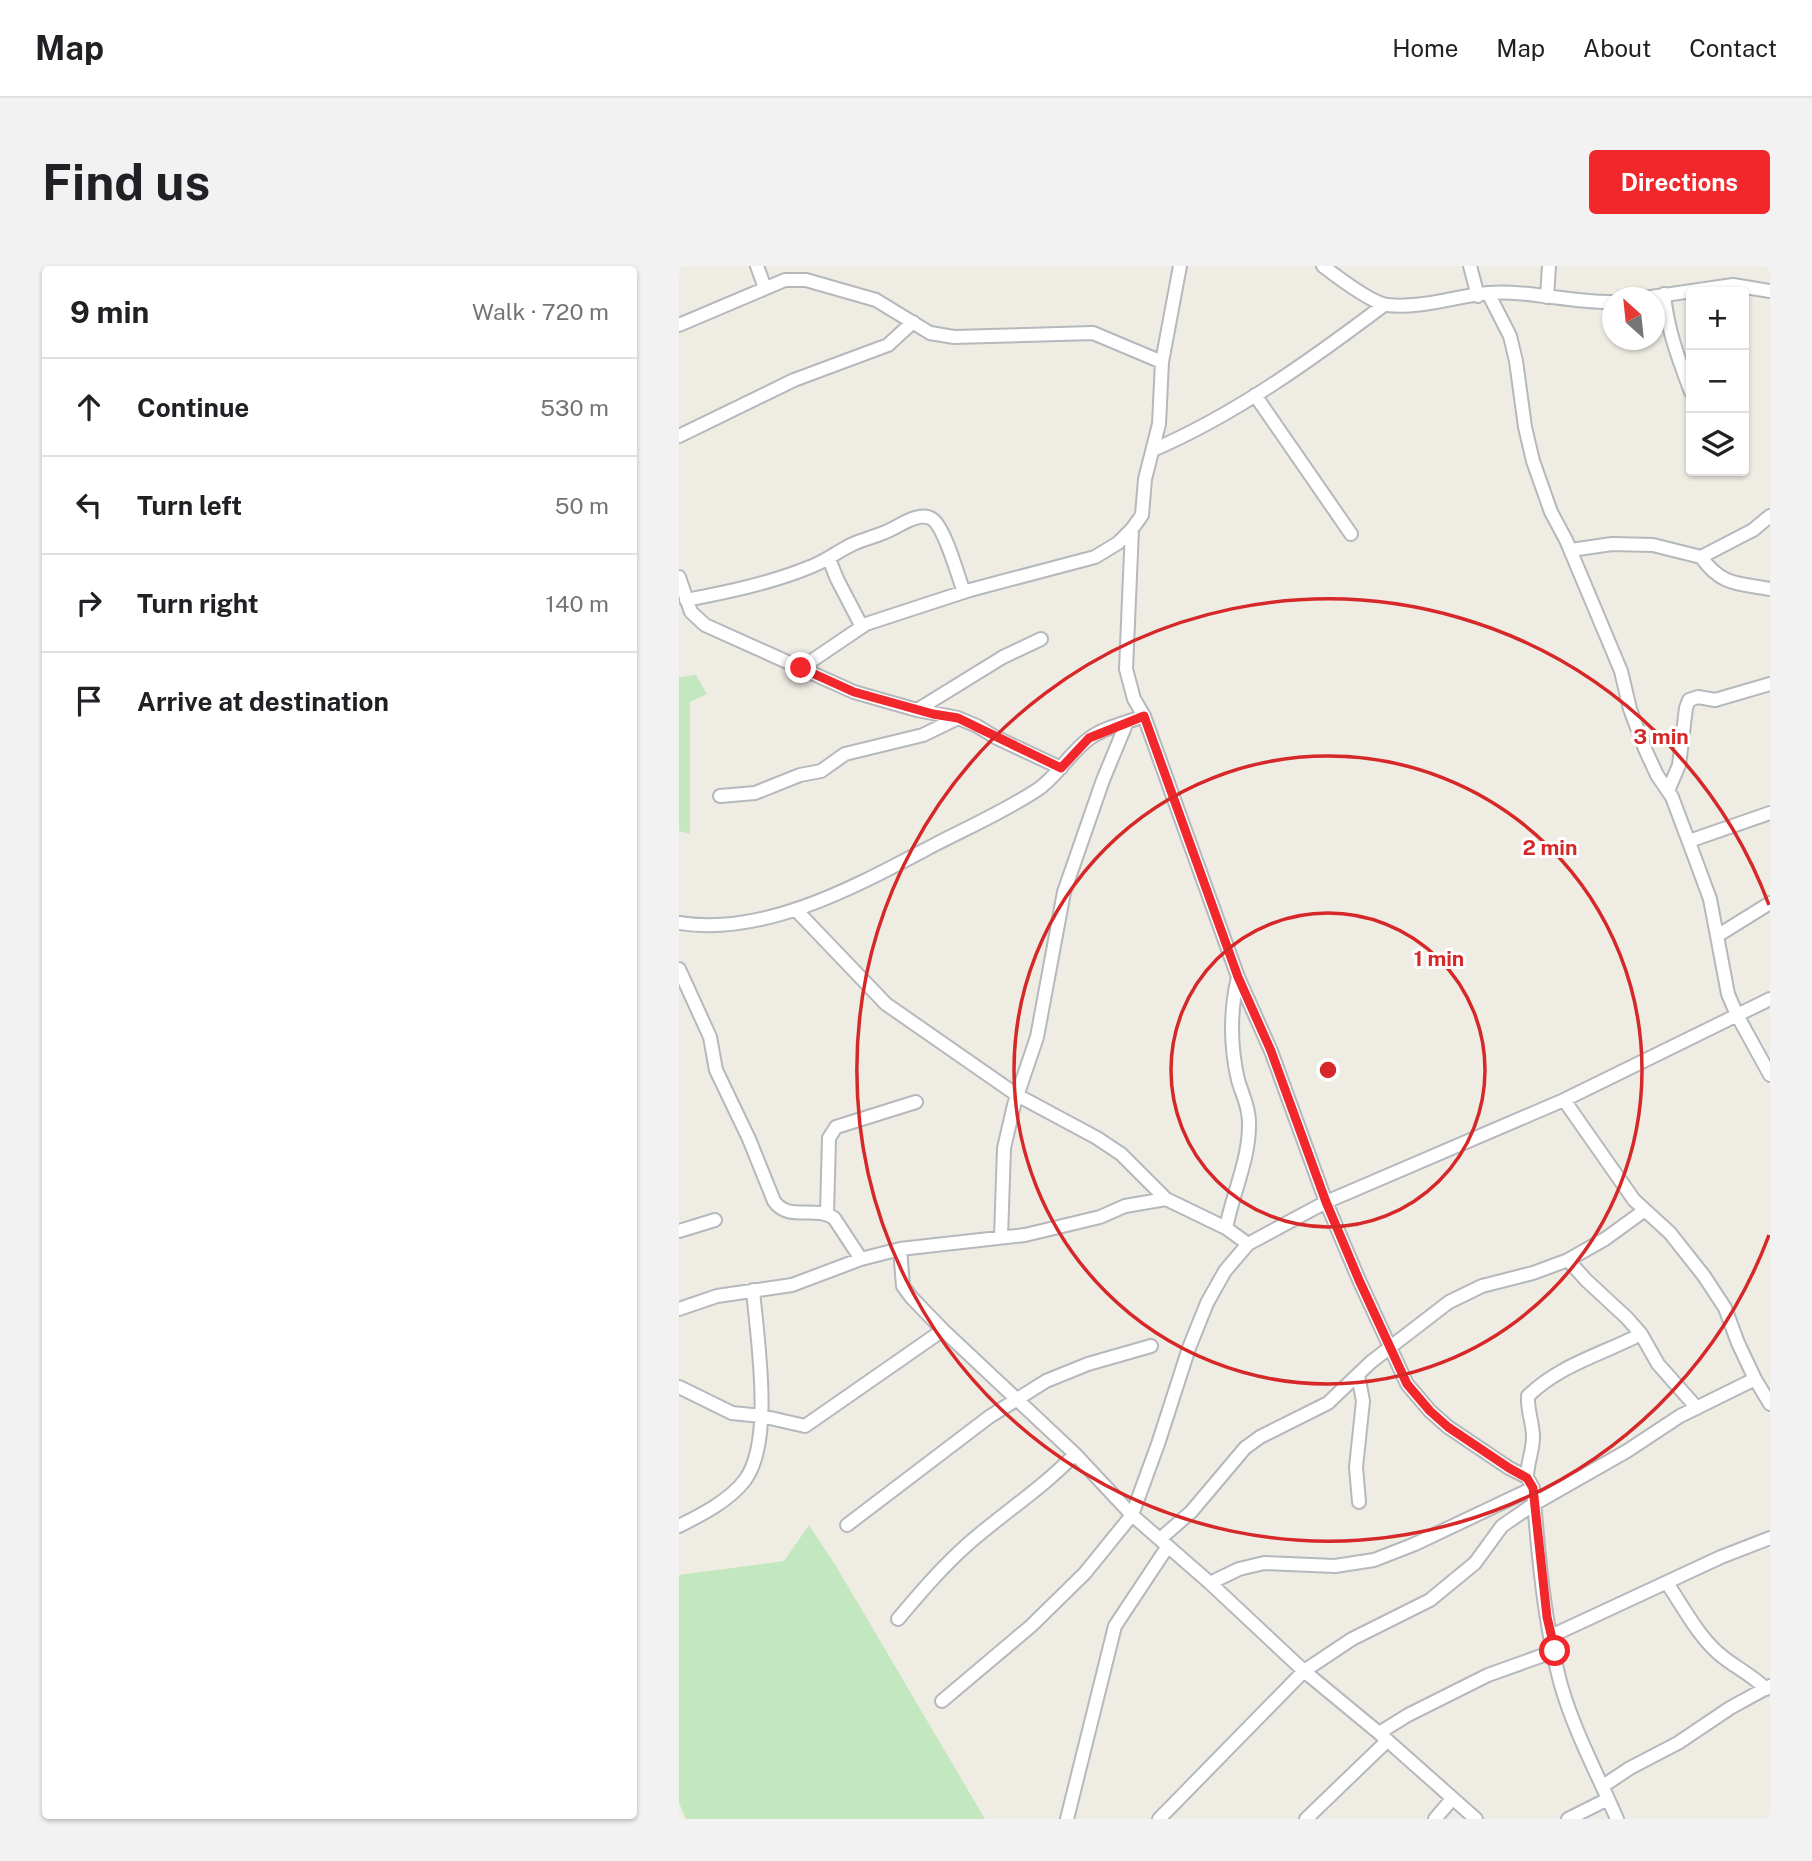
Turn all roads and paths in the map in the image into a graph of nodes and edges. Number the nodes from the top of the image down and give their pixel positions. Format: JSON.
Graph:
{"nodes":[{"id":1,"x":757,"y":266,"type":"edge"},
{"id":2,"x":1180,"y":266,"type":"edge"},
{"id":3,"x":1323,"y":266,"type":"edge"},
{"id":4,"x":1470,"y":266,"type":"edge"},
{"id":5,"x":1549,"y":266,"type":"edge"},
{"id":6,"x":765,"y":288,"type":"junction"},
{"id":7,"x":1770,"y":291,"type":"edge"},
{"id":8,"x":1665,"y":294,"type":"edge"},
{"id":9,"x":1483,"y":295,"type":"junction"},
{"id":10,"x":1547,"y":297,"type":"junction"},
{"id":11,"x":1602,"y":302,"type":"edge"},
{"id":12,"x":1384,"y":305,"type":"junction"},
{"id":13,"x":1665,"y":305,"type":"edge"},
{"id":14,"x":913,"y":322,"type":"junction"},
{"id":15,"x":679,"y":325,"type":"edge"},
{"id":16,"x":1162,"y":362,"type":"junction"},
{"id":17,"x":1686,"y":378,"type":"edge"},
{"id":18,"x":1255,"y":395,"type":"junction"},
{"id":19,"x":679,"y":436,"type":"edge"},
{"id":20,"x":1153,"y":450,"type":"junction"},
{"id":21,"x":1770,"y":516,"type":"edge"},
{"id":22,"x":1132,"y":529,"type":"junction"},
{"id":23,"x":1351,"y":534,"type":"dead end"},
{"id":24,"x":1571,"y":550,"type":"junction"},
{"id":25,"x":1702,"y":556,"type":"junction"},
{"id":26,"x":829,"y":559,"type":"junction"},
{"id":27,"x":679,"y":577,"type":"edge"},
{"id":28,"x":1770,"y":589,"type":"edge"},
{"id":29,"x":964,"y":592,"type":"junction"},
{"id":30,"x":685,"y":609,"type":"edge"},
{"id":31,"x":863,"y":627,"type":"junction"},
{"id":32,"x":1041,"y":639,"type":"dead end"},
{"id":33,"x":801,"y":668,"type":"junction"},
{"id":34,"x":1770,"y":684,"type":"edge"},
{"id":35,"x":917,"y":710,"type":"junction"},
{"id":36,"x":1144,"y":716,"type":"junction"},
{"id":37,"x":958,"y":718,"type":"junction"},
{"id":38,"x":1127,"y":722,"type":"junction"},
{"id":39,"x":1061,"y":768,"type":"junction"},
{"id":40,"x":1668,"y":791,"type":"junction"},
{"id":41,"x":720,"y":796,"type":"dead end"},
{"id":42,"x":1770,"y":813,"type":"edge"},
{"id":43,"x":1689,"y":841,"type":"junction"},
{"id":44,"x":1770,"y":903,"type":"edge"},
{"id":45,"x":796,"y":910,"type":"junction"},
{"id":46,"x":679,"y":923,"type":"edge"},
{"id":47,"x":1717,"y":936,"type":"junction"},
{"id":48,"x":679,"y":969,"type":"edge"},
{"id":49,"x":1238,"y":977,"type":"junction"},
{"id":50,"x":1770,"y":999,"type":"edge"},
{"id":51,"x":1737,"y":1014,"type":"junction"},
{"id":52,"x":1770,"y":1074,"type":"edge"},
{"id":53,"x":1017,"y":1095,"type":"junction"},
{"id":54,"x":1564,"y":1100,"type":"junction"},
{"id":55,"x":916,"y":1102,"type":"dead end"},
{"id":56,"x":1165,"y":1199,"type":"junction"},
{"id":57,"x":1326,"y":1202,"type":"junction"},
{"id":58,"x":1645,"y":1209,"type":"junction"},
{"id":59,"x":827,"y":1213,"type":"junction"},
{"id":60,"x":715,"y":1220,"type":"dead end"},
{"id":61,"x":1226,"y":1228,"type":"junction"},
{"id":62,"x":679,"y":1231,"type":"edge"},
{"id":63,"x":1001,"y":1237,"type":"junction"},
{"id":64,"x":1248,"y":1244,"type":"junction"},
{"id":65,"x":900,"y":1249,"type":"junction"},
{"id":66,"x":862,"y":1259,"type":"junction"},
{"id":67,"x":1568,"y":1260,"type":"junction"},
{"id":68,"x":753,"y":1290,"type":"junction"},
{"id":69,"x":679,"y":1309,"type":"edge"},
{"id":70,"x":943,"y":1330,"type":"junction"},
{"id":71,"x":1640,"y":1334,"type":"junction"},
{"id":72,"x":1151,"y":1346,"type":"dead end"},
{"id":73,"x":1390,"y":1347,"type":"junction"},
{"id":74,"x":1358,"y":1375,"type":"junction"},
{"id":75,"x":1755,"y":1379,"type":"junction"},
{"id":76,"x":679,"y":1387,"type":"edge"},
{"id":77,"x":1017,"y":1399,"type":"junction"},
{"id":78,"x":1770,"y":1404,"type":"edge"},
{"id":79,"x":1697,"y":1408,"type":"junction"},
{"id":80,"x":762,"y":1416,"type":"junction"},
{"id":81,"x":1075,"y":1454,"type":"junction"},
{"id":82,"x":1530,"y":1483,"type":"junction"},
{"id":83,"x":1359,"y":1503,"type":"dead end"},
{"id":84,"x":1534,"y":1504,"type":"junction"},
{"id":85,"x":1132,"y":1514,"type":"junction"},
{"id":86,"x":847,"y":1525,"type":"dead end"},
{"id":87,"x":679,"y":1526,"type":"edge"},
{"id":88,"x":1770,"y":1538,"type":"edge"},
{"id":89,"x":1164,"y":1543,"type":"junction"},
{"id":90,"x":1210,"y":1583,"type":"junction"},
{"id":91,"x":1667,"y":1583,"type":"junction"},
{"id":92,"x":898,"y":1619,"type":"dead end"},
{"id":93,"x":1551,"y":1636,"type":"junction"},
{"id":94,"x":1555,"y":1651,"type":"junction"},
{"id":95,"x":1304,"y":1671,"type":"junction"},
{"id":96,"x":1768,"y":1688,"type":"edge"},
{"id":97,"x":942,"y":1701,"type":"dead end"},
{"id":98,"x":1383,"y":1737,"type":"junction"},
{"id":99,"x":1606,"y":1793,"type":"junction"},
{"id":100,"x":1452,"y":1799,"type":"junction"},
{"id":101,"x":1067,"y":1819,"type":"edge"},
{"id":102,"x":1159,"y":1819,"type":"edge"},
{"id":103,"x":1306,"y":1819,"type":"edge"},
{"id":104,"x":1434,"y":1819,"type":"edge"},
{"id":105,"x":1476,"y":1819,"type":"edge"},
{"id":106,"x":1569,"y":1819,"type":"edge"},
{"id":107,"x":1618,"y":1819,"type":"edge"}],
"edges":[{"from":1,"to":6,"type":"street"},
{"from":2,"to":16,"type":"street"},
{"from":3,"to":12,"type":"street"},
{"from":4,"to":9,"type":"street"},
{"from":5,"to":10,"type":"street"},
{"from":6,"to":14,"type":"street"},
{"from":6,"to":15,"type":"street"},
{"from":7,"to":8,"type":"street"},
{"from":9,"to":10,"type":"street"},
{"from":9,"to":12,"type":"street"},
{"from":9,"to":24,"type":"street"},
{"from":10,"to":11,"type":"street"},
{"from":12,"to":18,"type":"street"},
{"from":13,"to":17,"type":"street"},
{"from":14,"to":16,"type":"street"},
{"from":14,"to":19,"type":"street"},
{"from":16,"to":20,"type":"street"},
{"from":18,"to":20,"type":"street"},
{"from":18,"to":23,"type":"street"},
{"from":20,"to":22,"type":"street"},
{"from":21,"to":25,"type":"street"},
{"from":22,"to":29,"type":"street"},
{"from":22,"to":36,"type":"street"},
{"from":24,"to":25,"type":"street"},
{"from":24,"to":40,"type":"street"},
{"from":25,"to":28,"type":"street"},
{"from":26,"to":29,"type":"street"},
{"from":26,"to":30,"type":"street"},
{"from":26,"to":31,"type":"street"},
{"from":27,"to":30,"type":"street"},
{"from":29,"to":31,"type":"street"},
{"from":30,"to":33,"type":"street"},
{"from":31,"to":33,"type":"street"},
{"from":32,"to":35,"type":"street"},
{"from":33,"to":35,"type":"street"},
{"from":34,"to":40,"type":"street"},
{"from":35,"to":37,"type":"street"},
{"from":36,"to":38,"type":"street"},
{"from":36,"to":49,"type":"street"},
{"from":37,"to":39,"type":"street"},
{"from":37,"to":41,"type":"street"},
{"from":38,"to":39,"type":"street"},
{"from":38,"to":53,"type":"street"},
{"from":39,"to":45,"type":"street"},
{"from":40,"to":43,"type":"street"},
{"from":42,"to":43,"type":"street"},
{"from":43,"to":47,"type":"street"},
{"from":44,"to":47,"type":"street"},
{"from":45,"to":46,"type":"street"},
{"from":45,"to":53,"type":"street"},
{"from":47,"to":51,"type":"street"},
{"from":48,"to":59,"type":"street"},
{"from":49,"to":57,"type":"street"},
{"from":49,"to":61,"type":"street"},
{"from":50,"to":51,"type":"street"},
{"from":51,"to":52,"type":"street"},
{"from":51,"to":54,"type":"street"},
{"from":53,"to":56,"type":"street"},
{"from":53,"to":63,"type":"street"},
{"from":54,"to":57,"type":"street"},
{"from":54,"to":58,"type":"street"},
{"from":55,"to":59,"type":"street"},
{"from":56,"to":61,"type":"street"},
{"from":56,"to":63,"type":"street"},
{"from":57,"to":64,"type":"street"},
{"from":57,"to":73,"type":"street"},
{"from":58,"to":67,"type":"street"},
{"from":58,"to":75,"type":"street"},
{"from":59,"to":66,"type":"street"},
{"from":60,"to":62,"type":"street"},
{"from":61,"to":64,"type":"street"},
{"from":63,"to":65,"type":"street"},
{"from":64,"to":85,"type":"street"},
{"from":65,"to":66,"type":"street"},
{"from":65,"to":70,"type":"street"},
{"from":66,"to":68,"type":"street"},
{"from":67,"to":71,"type":"street"},
{"from":67,"to":73,"type":"street"},
{"from":68,"to":69,"type":"street"},
{"from":68,"to":80,"type":"street"},
{"from":70,"to":77,"type":"street"},
{"from":70,"to":80,"type":"street"},
{"from":71,"to":79,"type":"street"},
{"from":71,"to":82,"type":"street"},
{"from":72,"to":77,"type":"street"},
{"from":73,"to":74,"type":"street"},
{"from":73,"to":82,"type":"street"},
{"from":74,"to":83,"type":"street"},
{"from":74,"to":89,"type":"street"},
{"from":75,"to":78,"type":"street"},
{"from":75,"to":79,"type":"street"},
{"from":76,"to":80,"type":"street"},
{"from":77,"to":81,"type":"street"},
{"from":77,"to":86,"type":"street"},
{"from":79,"to":84,"type":"street"},
{"from":80,"to":87,"type":"street"},
{"from":81,"to":85,"type":"street"},
{"from":81,"to":92,"type":"street"},
{"from":82,"to":84,"type":"street"},
{"from":82,"to":90,"type":"street"},
{"from":84,"to":93,"type":"street"},
{"from":84,"to":95,"type":"street"},
{"from":85,"to":89,"type":"street"},
{"from":85,"to":97,"type":"street"},
{"from":88,"to":91,"type":"street"},
{"from":89,"to":90,"type":"street"},
{"from":89,"to":101,"type":"street"},
{"from":90,"to":95,"type":"street"},
{"from":91,"to":93,"type":"street"},
{"from":91,"to":96,"type":"street"},
{"from":93,"to":94,"type":"street"},
{"from":94,"to":98,"type":"street"},
{"from":94,"to":99,"type":"street"},
{"from":95,"to":98,"type":"street"},
{"from":95,"to":102,"type":"street"},
{"from":96,"to":99,"type":"street"},
{"from":98,"to":100,"type":"street"},
{"from":98,"to":103,"type":"street"},
{"from":99,"to":106,"type":"street"},
{"from":99,"to":107,"type":"street"},
{"from":100,"to":104,"type":"street"},
{"from":100,"to":105,"type":"street"}]}
